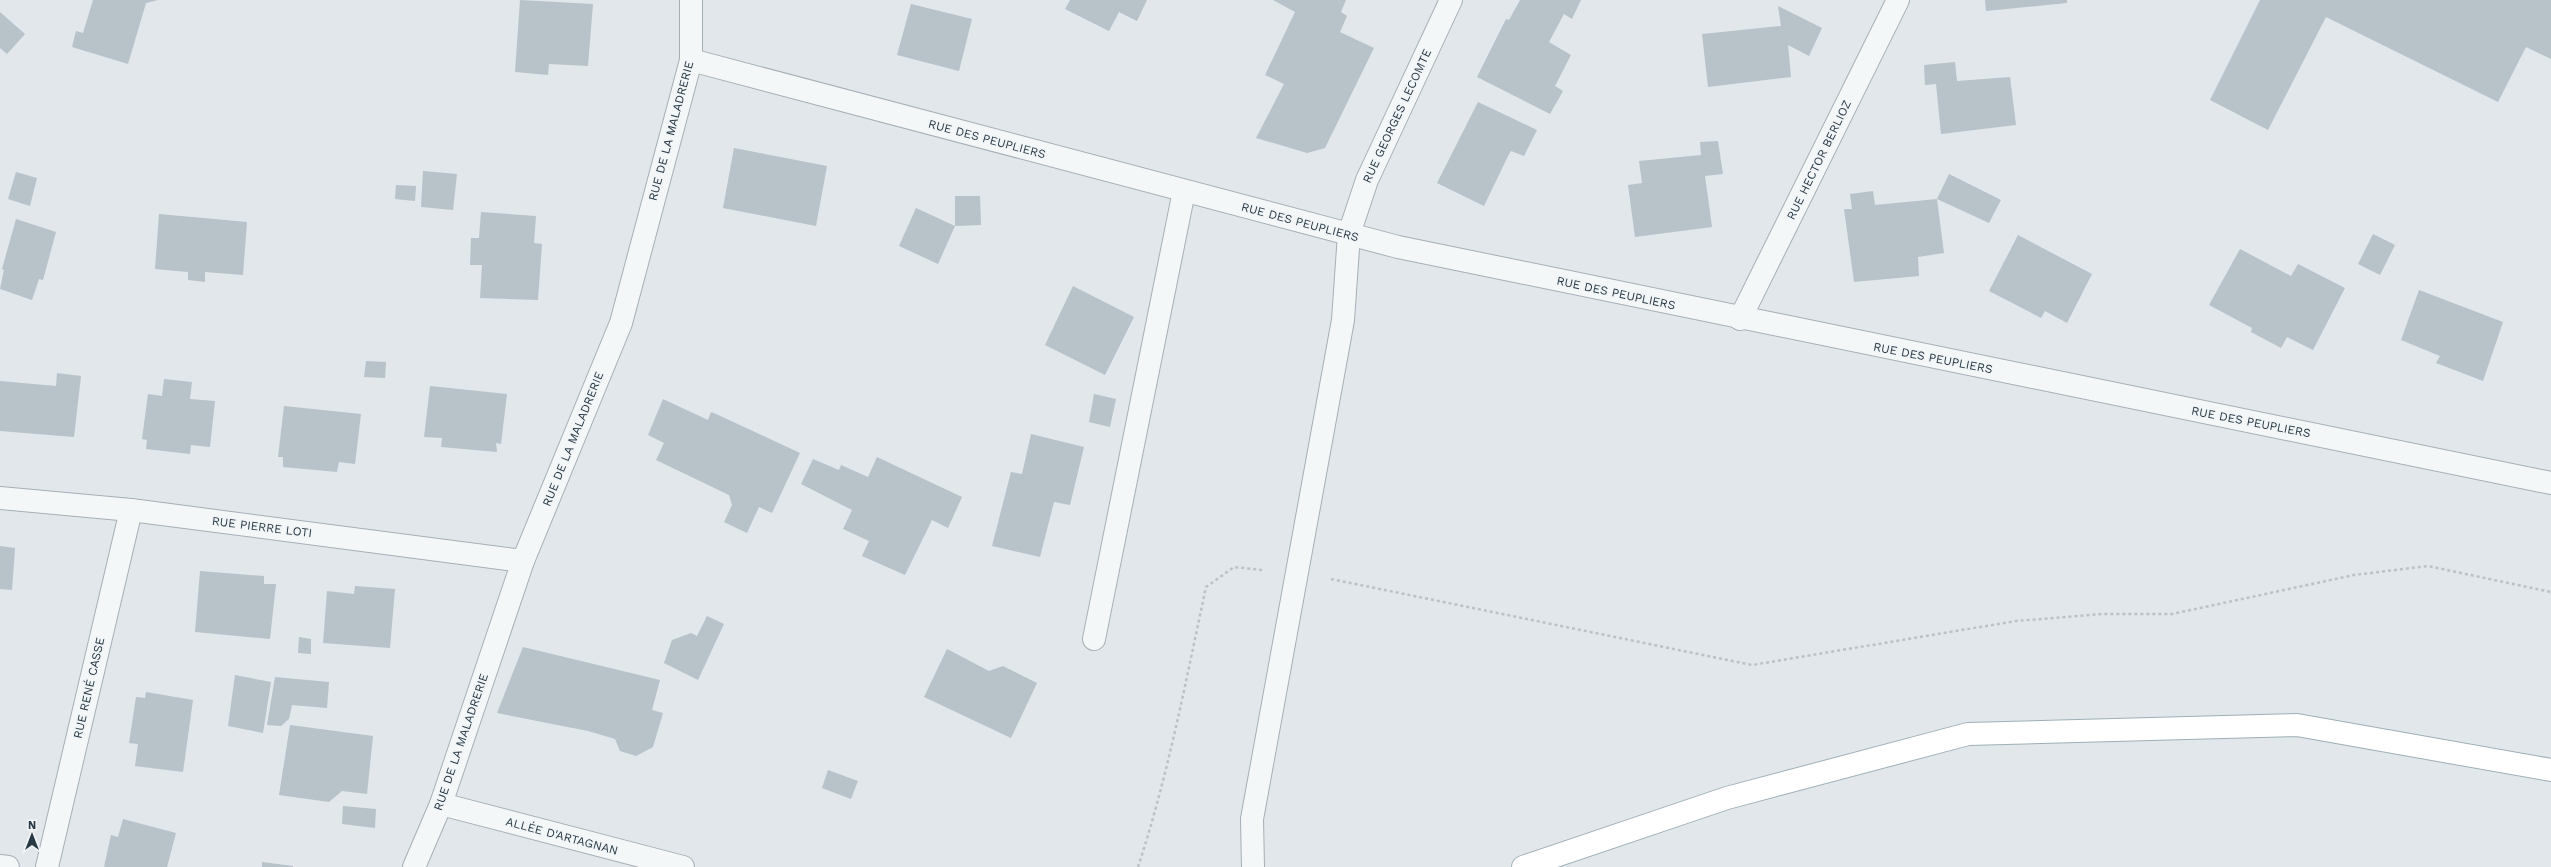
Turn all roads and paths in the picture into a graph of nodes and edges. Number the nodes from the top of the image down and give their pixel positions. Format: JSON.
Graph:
{"nodes":[{"id":1,"x":691,"y":0,"type":"edge"},
{"id":2,"x":1451,"y":0,"type":"edge"},
{"id":3,"x":1898,"y":0,"type":"edge"},
{"id":4,"x":691,"y":60,"type":"junction"},
{"id":5,"x":1184,"y":191,"type":"junction"},
{"id":6,"x":1349,"y":234,"type":"junction"},
{"id":7,"x":1740,"y":319,"type":"junction"},
{"id":8,"x":2551,"y":483,"type":"edge"},
{"id":9,"x":0,"y":498,"type":"edge"},
{"id":10,"x":131,"y":510,"type":"junction"},
{"id":11,"x":522,"y":561,"type":"junction"},
{"id":12,"x":1296,"y":574,"type":"junction"},
{"id":13,"x":2551,"y":592,"type":"edge"},
{"id":14,"x":1094,"y":639,"type":"dead end"},
{"id":15,"x":2551,"y":770,"type":"edge"},
{"id":16,"x":441,"y":804,"type":"junction"},
{"id":17,"x":0,"y":866,"type":"edge"},
{"id":18,"x":8,"y":867,"type":"edge"},
{"id":19,"x":47,"y":867,"type":"edge"},
{"id":20,"x":414,"y":867,"type":"edge"},
{"id":21,"x":683,"y":867,"type":"edge"},
{"id":22,"x":1138,"y":867,"type":"edge"},
{"id":23,"x":1253,"y":867,"type":"edge"},
{"id":24,"x":1523,"y":867,"type":"edge"}],
"edges":[{"from":1,"to":4,"type":"street","name":"RUE DE LA MALADRERIE"},
{"from":2,"to":6,"type":"street","name":"RUE GEORGES LECOMTE"},
{"from":3,"to":7,"type":"street","name":"RUE HECTOR BERLIOZ"},
{"from":4,"to":5,"type":"street","name":"RUE DES PEUPLIERS"},
{"from":4,"to":11,"type":"street","name":"RUE DE LA MALADRERIE"},
{"from":5,"to":6,"type":"street","name":"RUE DES PEUPLIERS"},
{"from":5,"to":14,"type":"street"},
{"from":6,"to":7,"type":"street","name":"RUE DES PEUPLIERS"},
{"from":6,"to":12,"type":"street","name":"RUE GEORGES LECOMTE"},
{"from":7,"to":8,"type":"street","name":"RUE DES PEUPLIERS"},
{"from":9,"to":10,"type":"street","name":"RUE PIERRE LOTI"},
{"from":10,"to":11,"type":"street","name":"RUE PIERRE LOTI"},
{"from":10,"to":19,"type":"street","name":"RUE RENÉ CASSE"},
{"from":11,"to":16,"type":"street","name":"RUE DE LA MALADRERIE"},
{"from":12,"to":13,"type":"path"},
{"from":12,"to":22,"type":"path"},
{"from":12,"to":23,"type":"street","name":"RUE GEORGES LECOMTE"},
{"from":15,"to":24,"type":"main road"},
{"from":16,"to":20,"type":"street","name":"RUE DE LA MALADRERIE"},
{"from":16,"to":21,"type":"street","name":"ALLÉE D'ARTAGNAN"},
{"from":17,"to":18,"type":"street"}]}
